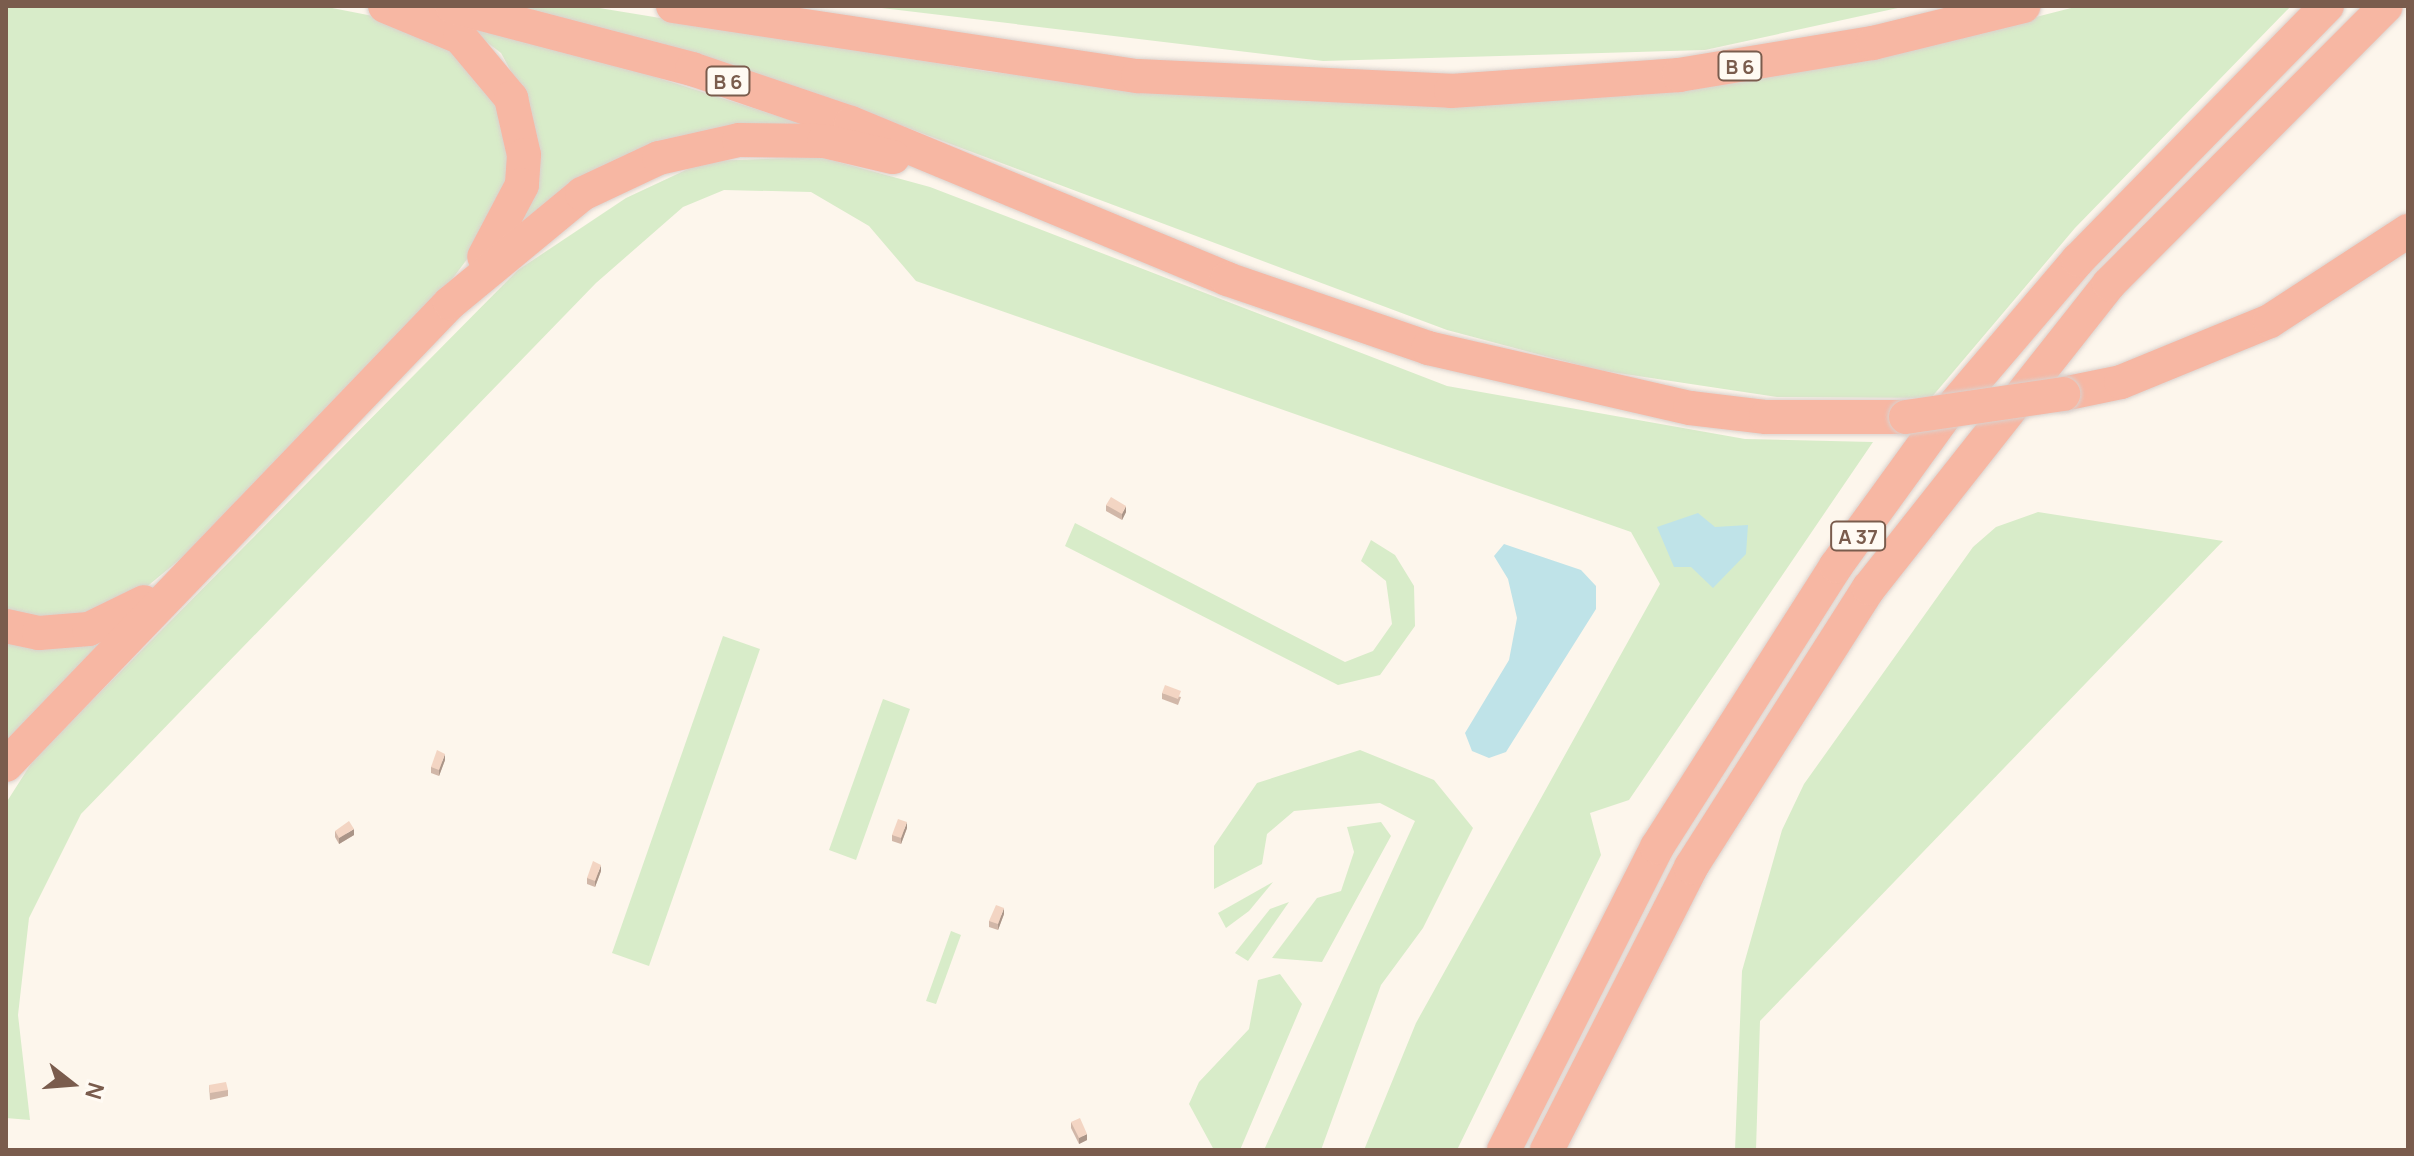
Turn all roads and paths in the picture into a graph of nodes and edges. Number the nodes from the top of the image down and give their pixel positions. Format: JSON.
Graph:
{"nodes":[{"id":1,"x":385,"y":6,"type":"edge"},
{"id":2,"x":452,"y":6,"type":"edge"},
{"id":3,"x":673,"y":6,"type":"edge"},
{"id":4,"x":2024,"y":6,"type":"edge"},
{"id":5,"x":2327,"y":6,"type":"edge"},
{"id":6,"x":2386,"y":6,"type":"edge"},
{"id":7,"x":994,"y":183,"type":"junction"},
{"id":8,"x":2408,"y":231,"type":"edge"},
{"id":9,"x":450,"y":303,"type":"junction"},
{"id":10,"x":187,"y":572,"type":"junction"},
{"id":11,"x":6,"y":626,"type":"edge"},
{"id":12,"x":6,"y":765,"type":"edge"},
{"id":13,"x":1504,"y":1150,"type":"edge"},
{"id":14,"x":1547,"y":1150,"type":"edge"}],
"edges":[{"from":1,"to":9,"type":"highway"},
{"from":2,"to":7,"type":"highway","number":"B 6"},
{"from":3,"to":4,"type":"highway","number":"B 6"},
{"from":5,"to":13,"type":"highway","number":"A 37"},
{"from":6,"to":14,"type":"highway","number":"A 37"},
{"from":7,"to":8,"type":"highway","number":"B 6","bridge":true},
{"from":7,"to":9,"type":"highway"},
{"from":9,"to":10,"type":"highway"},
{"from":10,"to":11,"type":"highway"},
{"from":10,"to":12,"type":"highway"}]}
